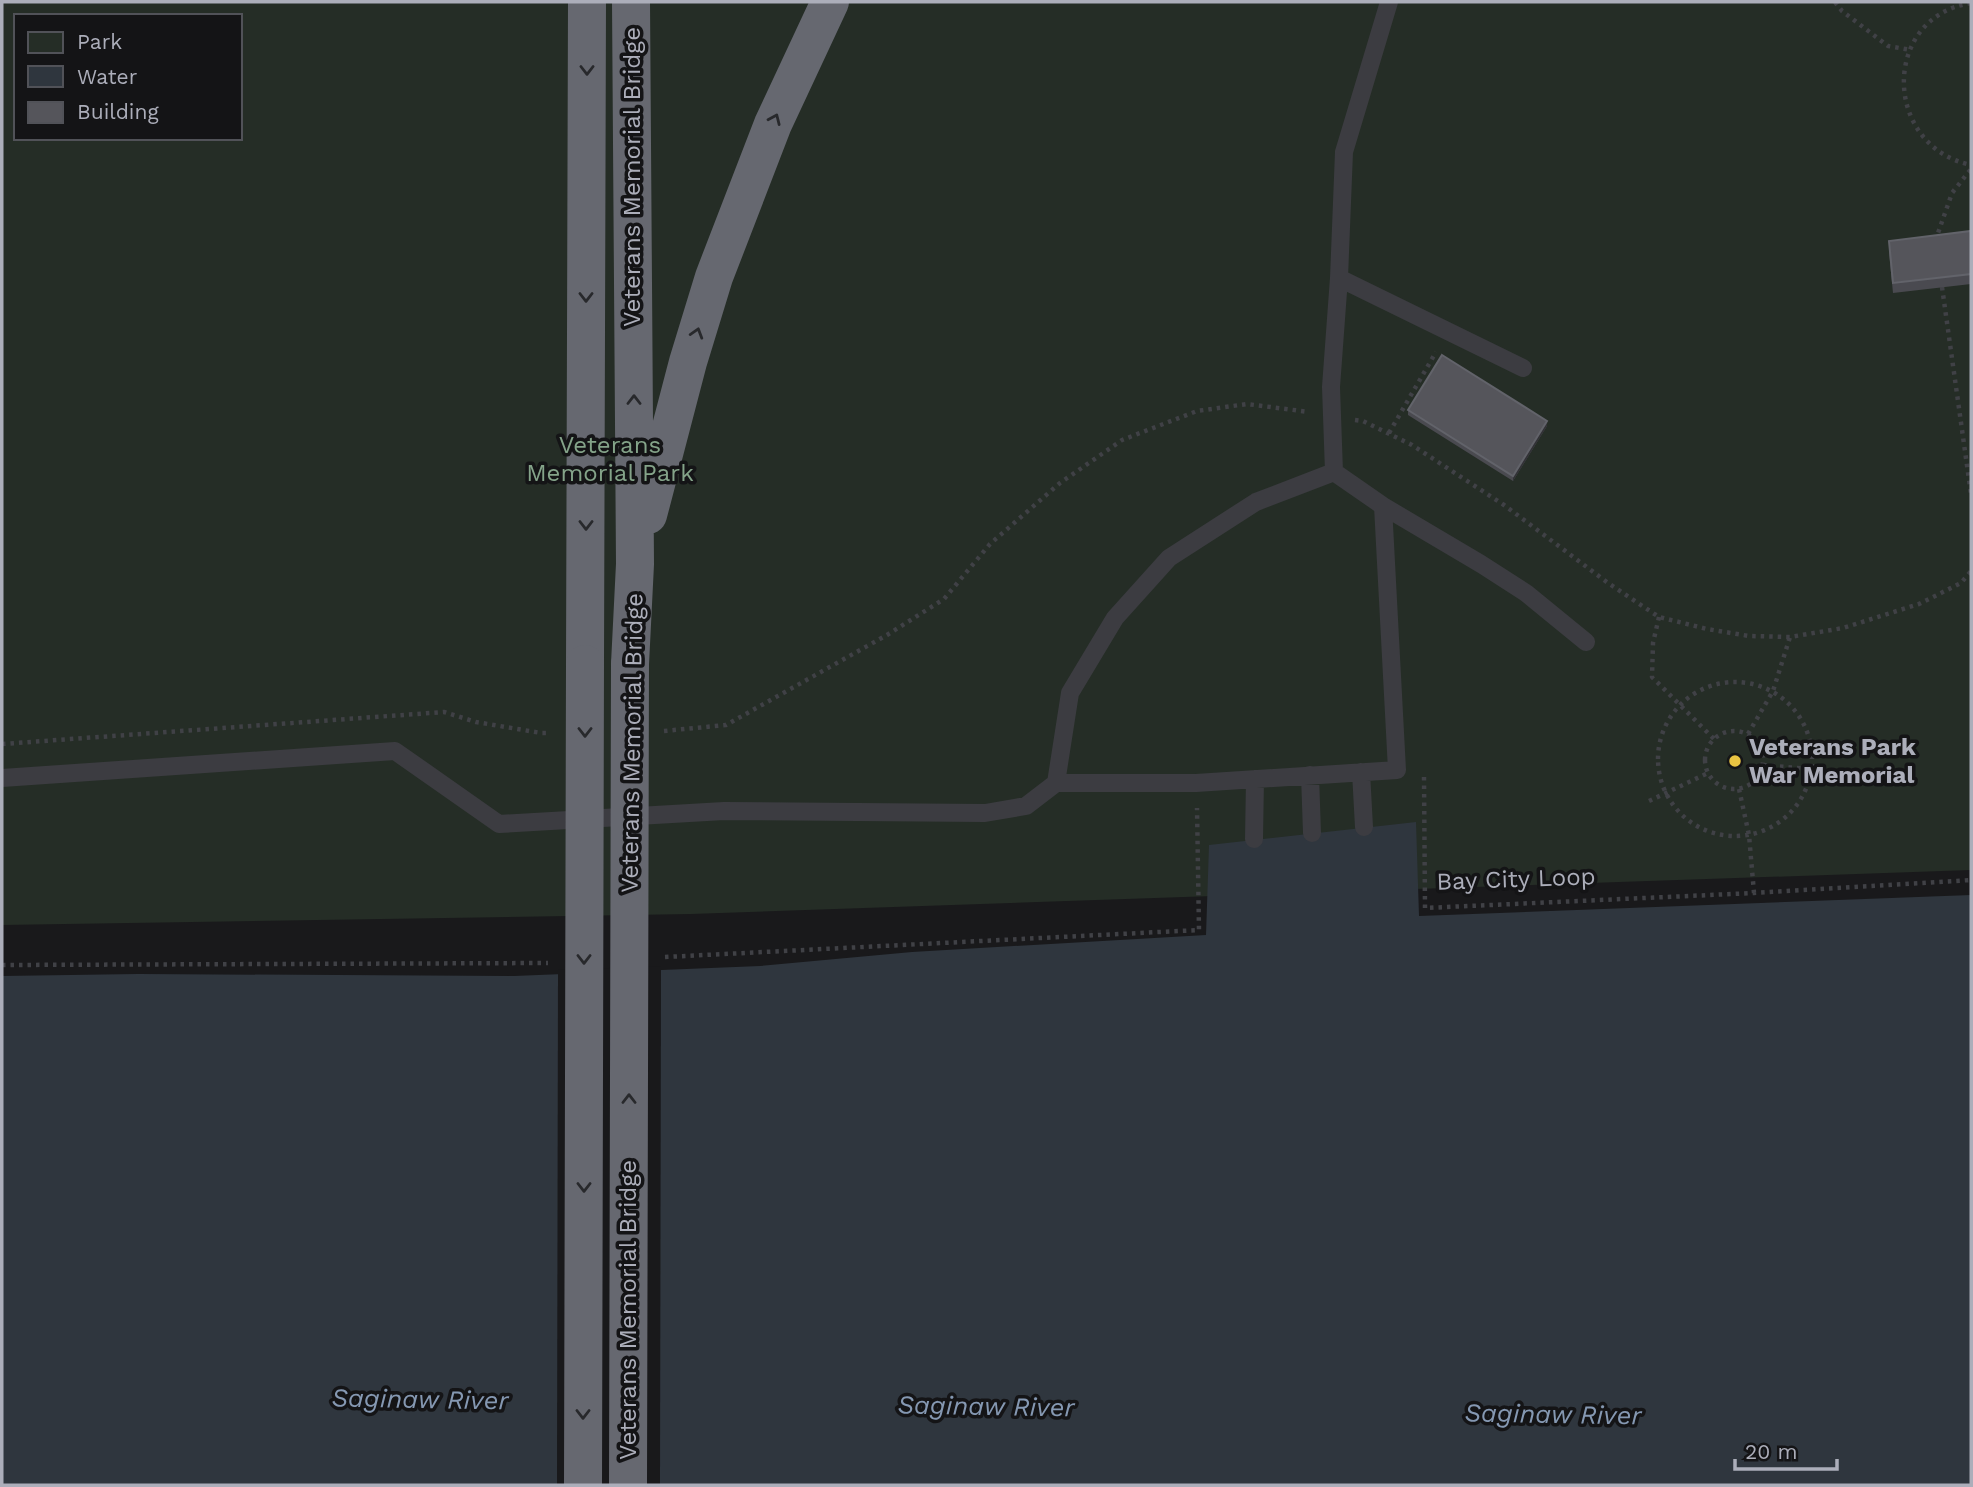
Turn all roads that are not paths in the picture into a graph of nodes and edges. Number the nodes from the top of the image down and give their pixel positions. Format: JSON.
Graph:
{"nodes":[{"id":1,"x":587,"y":2,"type":"edge"},
{"id":2,"x":631,"y":2,"type":"edge"},
{"id":3,"x":830,"y":2,"type":"edge"},
{"id":4,"x":1390,"y":2,"type":"edge"},
{"id":5,"x":1339,"y":278,"type":"junction"},
{"id":6,"x":1523,"y":368,"type":"dead end"},
{"id":7,"x":1334,"y":472,"type":"junction"},
{"id":8,"x":1383,"y":506,"type":"junction"},
{"id":9,"x":635,"y":564,"type":"junction"},
{"id":10,"x":1586,"y":642,"type":"dead end"},
{"id":11,"x":1361,"y":772,"type":"junction"},
{"id":12,"x":1310,"y":775,"type":"junction"},
{"id":13,"x":2,"y":778,"type":"edge"},
{"id":14,"x":1255,"y":779,"type":"junction"},
{"id":15,"x":1056,"y":783,"type":"junction"},
{"id":16,"x":1364,"y":827,"type":"dead end"},
{"id":17,"x":1312,"y":833,"type":"dead end"},
{"id":18,"x":1255,"y":839,"type":"dead end"},
{"id":19,"x":583,"y":1485,"type":"edge"},
{"id":20,"x":628,"y":1485,"type":"edge"}],
"edges":[{"from":1,"to":19,"type":"highway","name":"Veterans Memorial Bridge","one_way":true,"bridge":true},
{"from":9,"to":2,"type":"highway","name":"Veterans Memorial Bridge","one_way":true},
{"from":9,"to":3,"type":"highway","one_way":true},
{"from":4,"to":5,"type":"lane"},
{"from":5,"to":6,"type":"lane"},
{"from":5,"to":7,"type":"lane"},
{"from":7,"to":8,"type":"lane"},
{"from":7,"to":15,"type":"lane"},
{"from":8,"to":10,"type":"lane"},
{"from":8,"to":11,"type":"lane"},
{"from":20,"to":9,"type":"highway","name":"Veterans Memorial Bridge","one_way":true,"bridge":true},
{"from":11,"to":12,"type":"lane"},
{"from":11,"to":16,"type":"lane"},
{"from":12,"to":14,"type":"lane"},
{"from":12,"to":17,"type":"lane"},
{"from":13,"to":15,"type":"lane"},
{"from":14,"to":15,"type":"lane"},
{"from":14,"to":18,"type":"lane"}]}
